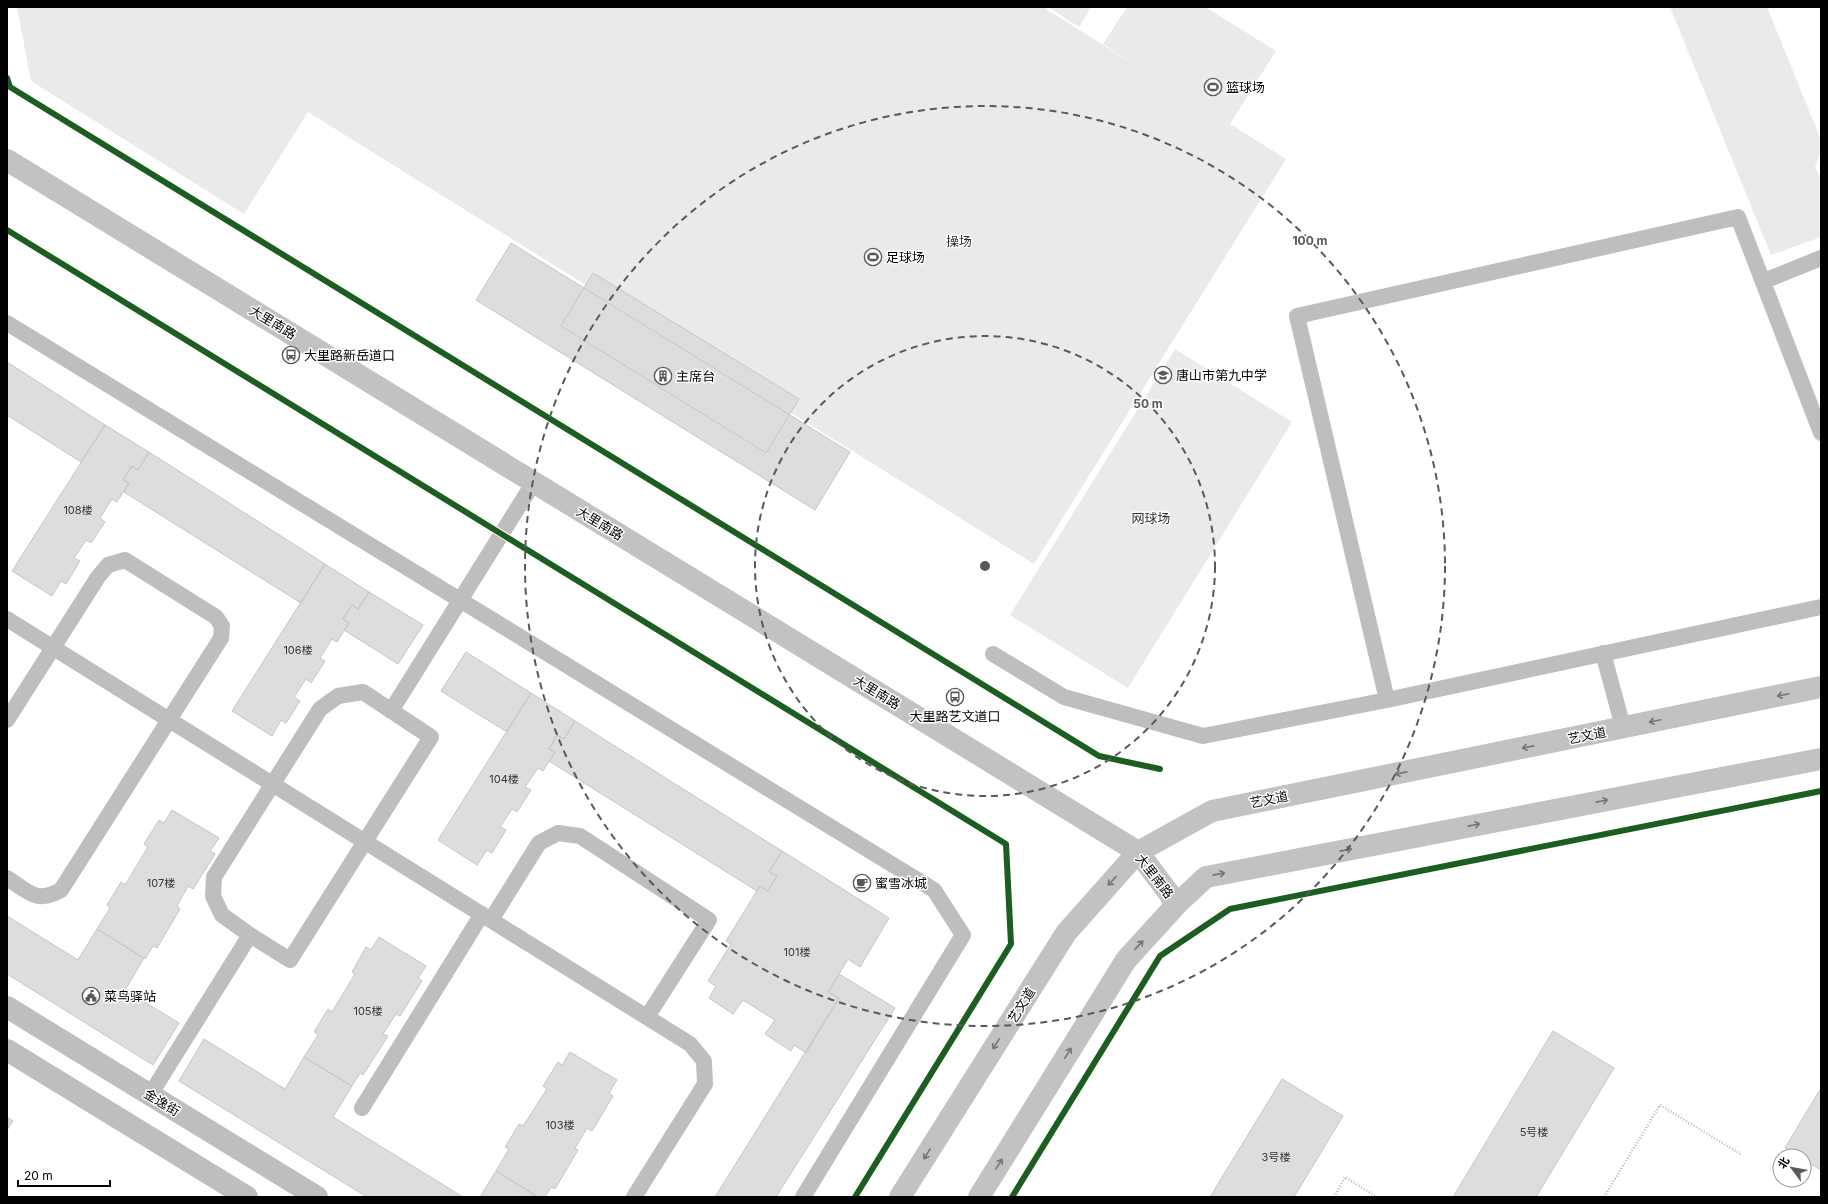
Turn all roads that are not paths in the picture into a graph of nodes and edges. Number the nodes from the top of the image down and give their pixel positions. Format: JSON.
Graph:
{"nodes":[{"id":1,"x":7,"y":160,"type":"edge"},
{"id":2,"x":1821,"y":258,"type":"edge"},
{"id":3,"x":1764,"y":281,"type":"junction"},
{"id":4,"x":7,"y":323,"type":"edge"},
{"id":5,"x":1821,"y":433,"type":"edge"},
{"id":6,"x":534,"y":482,"type":"junction"},
{"id":7,"x":460,"y":600,"type":"junction"},
{"id":8,"x":1821,"y":608,"type":"edge"},
{"id":9,"x":7,"y":619,"type":"edge"},
{"id":10,"x":52,"y":648,"type":"junction"},
{"id":11,"x":1603,"y":653,"type":"junction"},
{"id":12,"x":993,"y":654,"type":"dead end"},
{"id":13,"x":1821,"y":687,"type":"edge"},
{"id":14,"x":1387,"y":700,"type":"junction"},
{"id":15,"x":391,"y":711,"type":"junction"},
{"id":16,"x":7,"y":720,"type":"edge"},
{"id":17,"x":169,"y":720,"type":"junction"},
{"id":18,"x":1623,"y":727,"type":"junction"},
{"id":19,"x":1821,"y":759,"type":"edge"},
{"id":20,"x":272,"y":784,"type":"junction"},
{"id":21,"x":365,"y":842,"type":"junction"},
{"id":22,"x":1138,"y":852,"type":"junction"},
{"id":23,"x":7,"y":878,"type":"edge"},
{"id":24,"x":1177,"y":904,"type":"junction"},
{"id":25,"x":486,"y":917,"type":"junction"},
{"id":26,"x":250,"y":935,"type":"junction"},
{"id":27,"x":7,"y":1007,"type":"edge"},
{"id":28,"x":647,"y":1017,"type":"junction"},
{"id":29,"x":7,"y":1050,"type":"edge"},
{"id":30,"x":150,"y":1095,"type":"junction"},
{"id":31,"x":362,"y":1108,"type":"dead end"},
{"id":32,"x":247,"y":1197,"type":"edge"},
{"id":33,"x":317,"y":1197,"type":"edge"},
{"id":34,"x":634,"y":1197,"type":"edge"},
{"id":35,"x":803,"y":1197,"type":"edge"},
{"id":36,"x":900,"y":1197,"type":"edge"},
{"id":37,"x":979,"y":1197,"type":"edge"}],
"edges":[{"from":1,"to":6,"type":"main road","name":"大里南路"},
{"from":2,"to":3,"type":"lane"},
{"from":3,"to":5,"type":"lane"},
{"from":3,"to":14,"type":"lane"},
{"from":4,"to":7,"type":"lane"},
{"from":6,"to":7,"type":"lane"},
{"from":6,"to":22,"type":"main road","name":"大里南路"},
{"from":7,"to":15,"type":"lane"},
{"from":7,"to":35,"type":"lane"},
{"from":8,"to":11,"type":"lane"},
{"from":9,"to":10,"type":"lane"},
{"from":10,"to":16,"type":"lane"},
{"from":10,"to":17,"type":"lane"},
{"from":10,"to":17,"type":"lane"},
{"from":11,"to":14,"type":"lane"},
{"from":11,"to":18,"type":"lane"},
{"from":12,"to":14,"type":"lane"},
{"from":13,"to":18,"type":"main road","name":"艺文道","one_way":true},
{"from":15,"to":20,"type":"lane"},
{"from":15,"to":21,"type":"lane"},
{"from":17,"to":20,"type":"lane"},
{"from":17,"to":23,"type":"lane"},
{"from":18,"to":22,"type":"main road","name":"艺文道","one_way":true},
{"from":24,"to":19,"type":"main road","one_way":true},
{"from":20,"to":21,"type":"lane"},
{"from":20,"to":26,"type":"lane"},
{"from":21,"to":25,"type":"lane"},
{"from":21,"to":26,"type":"lane"},
{"from":22,"to":24,"type":"main road","name":"大里南路"},
{"from":22,"to":36,"type":"main road","name":"艺文道","one_way":true},
{"from":37,"to":24,"type":"main road","one_way":true},
{"from":25,"to":28,"type":"lane"},
{"from":25,"to":28,"type":"lane"},
{"from":25,"to":31,"type":"lane"},
{"from":26,"to":30,"type":"lane"},
{"from":27,"to":30,"type":"street","name":"金逸街"},
{"from":28,"to":34,"type":"lane"},
{"from":29,"to":32,"type":"street"},
{"from":30,"to":33,"type":"street","name":"金逸街"}]}
